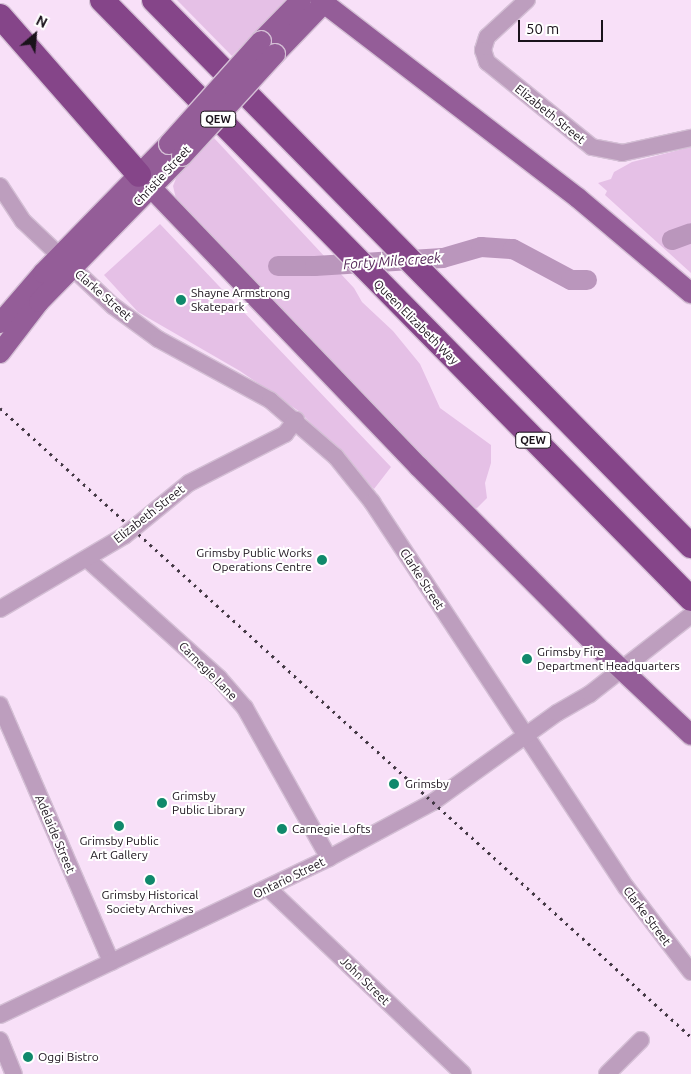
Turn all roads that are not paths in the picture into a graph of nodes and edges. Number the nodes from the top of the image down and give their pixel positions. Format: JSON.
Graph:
{"nodes":[{"id":1,"x":102,"y":0,"type":"edge"},
{"id":2,"x":154,"y":0,"type":"edge"},
{"id":3,"x":302,"y":0,"type":"edge"},
{"id":4,"x":527,"y":0,"type":"edge"},
{"id":5,"x":323,"y":1,"type":"edge"},
{"id":6,"x":0,"y":16,"type":"edge"},
{"id":7,"x":268,"y":48,"type":"junction"},
{"id":8,"x":691,"y":138,"type":"edge"},
{"id":9,"x":145,"y":182,"type":"junction"},
{"id":10,"x":0,"y":186,"type":"edge"},
{"id":11,"x":66,"y":263,"type":"junction"},
{"id":12,"x":691,"y":293,"type":"edge"},
{"id":13,"x":4,"y":338,"type":"edge"},
{"id":14,"x":296,"y":420,"type":"junction"},
{"id":15,"x":691,"y":546,"type":"edge"},
{"id":16,"x":87,"y":559,"type":"junction"},
{"id":17,"x":691,"y":599,"type":"edge"},
{"id":18,"x":0,"y":609,"type":"edge"},
{"id":19,"x":691,"y":615,"type":"edge"},
{"id":20,"x":620,"y":668,"type":"junction"},
{"id":21,"x":0,"y":705,"type":"edge"},
{"id":22,"x":691,"y":735,"type":"edge"},
{"id":23,"x":526,"y":736,"type":"junction"},
{"id":24,"x":329,"y":858,"type":"junction"},
{"id":25,"x":268,"y":888,"type":"junction"},
{"id":26,"x":111,"y":962,"type":"junction"},
{"id":27,"x":691,"y":972,"type":"edge"},
{"id":28,"x":0,"y":1016,"type":"edge"},
{"id":29,"x":0,"y":1040,"type":"edge"},
{"id":30,"x":641,"y":1040,"type":"dead end"},
{"id":31,"x":14,"y":1074,"type":"edge"},
{"id":32,"x":463,"y":1074,"type":"edge"},
{"id":33,"x":607,"y":1074,"type":"edge"}],
"edges":[{"from":1,"to":17,"type":"highway","name":"Queen Elizabeth Way","number":"QEW"},
{"from":2,"to":15,"type":"highway","number":"QEW"},
{"from":3,"to":7,"type":"main road","name":"Christie Street"},
{"from":4,"to":8,"type":"street","name":"Elizabeth Street"},
{"from":5,"to":7,"type":"main road","name":"Christie Street"},
{"from":5,"to":12,"type":"main road"},
{"from":6,"to":9,"type":"highway"},
{"from":7,"to":9,"type":"main road","name":"Christie Street","bridge":true},
{"from":9,"to":11,"type":"main road","name":"Christie Street"},
{"from":9,"to":20,"type":"main road"},
{"from":10,"to":11,"type":"street","name":"Clarke Street"},
{"from":11,"to":13,"type":"main road","name":"Christie Street"},
{"from":11,"to":14,"type":"street","name":"Clarke Street"},
{"from":14,"to":16,"type":"street","name":"Elizabeth Street"},
{"from":14,"to":23,"type":"street","name":"Clarke Street"},
{"from":16,"to":18,"type":"street","name":"Elizabeth Street"},
{"from":16,"to":24,"type":"street","name":"Carnegie Lane"},
{"from":19,"to":20,"type":"street","name":"Ontario Street"},
{"from":20,"to":22,"type":"main road"},
{"from":20,"to":23,"type":"street","name":"Ontario Street"},
{"from":21,"to":26,"type":"street","name":"Adelaide Street"},
{"from":23,"to":24,"type":"street","name":"Ontario Street"},
{"from":23,"to":27,"type":"street","name":"Clarke Street"},
{"from":24,"to":25,"type":"street","name":"Ontario Street"},
{"from":25,"to":26,"type":"street","name":"Ontario Street"},
{"from":25,"to":32,"type":"street","name":"John Street"},
{"from":26,"to":28,"type":"street","name":"Ontario Street"},
{"from":29,"to":31,"type":"street"},
{"from":30,"to":33,"type":"street"}]}
